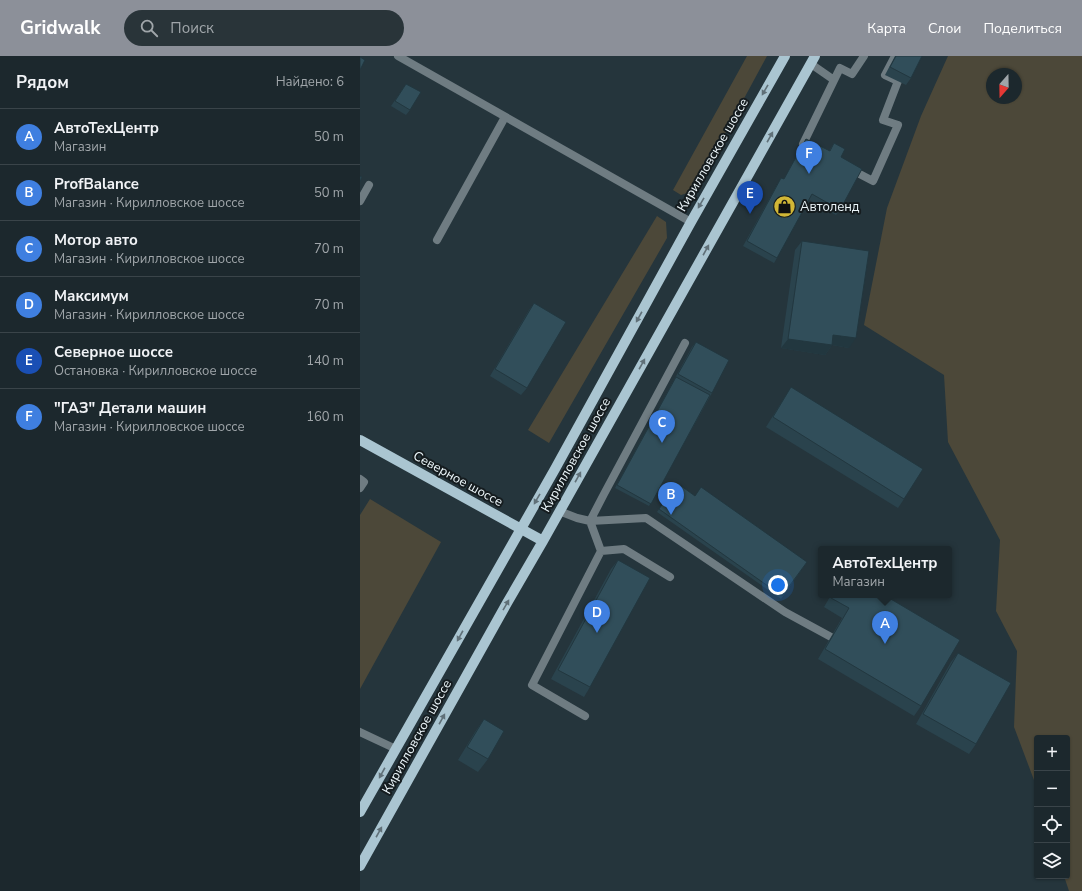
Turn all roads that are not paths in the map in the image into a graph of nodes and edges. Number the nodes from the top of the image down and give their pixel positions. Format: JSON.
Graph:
{"nodes":[{"id":1,"x":398,"y":56,"type":"edge"},
{"id":2,"x":785,"y":56,"type":"edge"},
{"id":3,"x":864,"y":56,"type":"edge"},
{"id":4,"x":895,"y":56,"type":"edge"},
{"id":5,"x":813,"y":60,"type":"edge"},
{"id":6,"x":834,"y":80,"type":"junction"},
{"id":7,"x":504,"y":117,"type":"junction"},
{"id":8,"x":820,"y":153,"type":"edge"},
{"id":9,"x":842,"y":165,"type":"edge"},
{"id":10,"x":369,"y":185,"type":"dead end"},
{"id":11,"x":360,"y":201,"type":"edge"},
{"id":12,"x":691,"y":222,"type":"junction"},
{"id":13,"x":437,"y":240,"type":"dead end"},
{"id":14,"x":685,"y":343,"type":"dead end"},
{"id":15,"x":360,"y":440,"type":"edge"},
{"id":16,"x":360,"y":479,"type":"edge"},
{"id":17,"x":360,"y":488,"type":"edge"},
{"id":18,"x":559,"y":511,"type":"junction"},
{"id":19,"x":590,"y":521,"type":"junction"},
{"id":20,"x":520,"y":528,"type":"junction"},
{"id":21,"x":543,"y":541,"type":"junction"},
{"id":22,"x":602,"y":551,"type":"junction"},
{"id":23,"x":670,"y":577,"type":"dead end"},
{"id":24,"x":831,"y":637,"type":"edge"},
{"id":25,"x":585,"y":716,"type":"dead end"},
{"id":26,"x":360,"y":732,"type":"edge"},
{"id":27,"x":396,"y":748,"type":"junction"},
{"id":28,"x":360,"y":811,"type":"edge"},
{"id":29,"x":360,"y":866,"type":"edge"}],
"edges":[{"from":1,"to":7,"type":"street"},
{"from":2,"to":12,"type":"main road","name":"Кирилловское шоссе","one_way":true},
{"from":3,"to":6,"type":"street"},
{"from":4,"to":9,"type":"street"},
{"from":5,"to":6,"type":"street"},
{"from":18,"to":5,"type":"main road","name":"Кирилловское шоссе","one_way":true},
{"from":6,"to":8,"type":"street"},
{"from":7,"to":12,"type":"street"},
{"from":7,"to":13,"type":"street"},
{"from":10,"to":11,"type":"street"},
{"from":12,"to":20,"type":"main road","name":"Кирилловское шоссе","one_way":true},
{"from":14,"to":19,"type":"street"},
{"from":15,"to":20,"type":"main road","name":"Северное шоссе"},
{"from":16,"to":17,"type":"street"},
{"from":18,"to":19,"type":"street"},
{"from":18,"to":21,"type":"main road","name":"Кирилловское шоссе"},
{"from":19,"to":22,"type":"street"},
{"from":19,"to":24,"type":"street"},
{"from":20,"to":21,"type":"main road","name":"Северное шоссе"},
{"from":20,"to":27,"type":"main road","name":"Кирилловское шоссе","one_way":true},
{"from":29,"to":21,"type":"main road","name":"Кирилловское шоссе","one_way":true},
{"from":22,"to":23,"type":"street"},
{"from":22,"to":25,"type":"street"},
{"from":26,"to":27,"type":"street"},
{"from":27,"to":28,"type":"main road","name":"Кирилловское шоссе","one_way":true}]}
